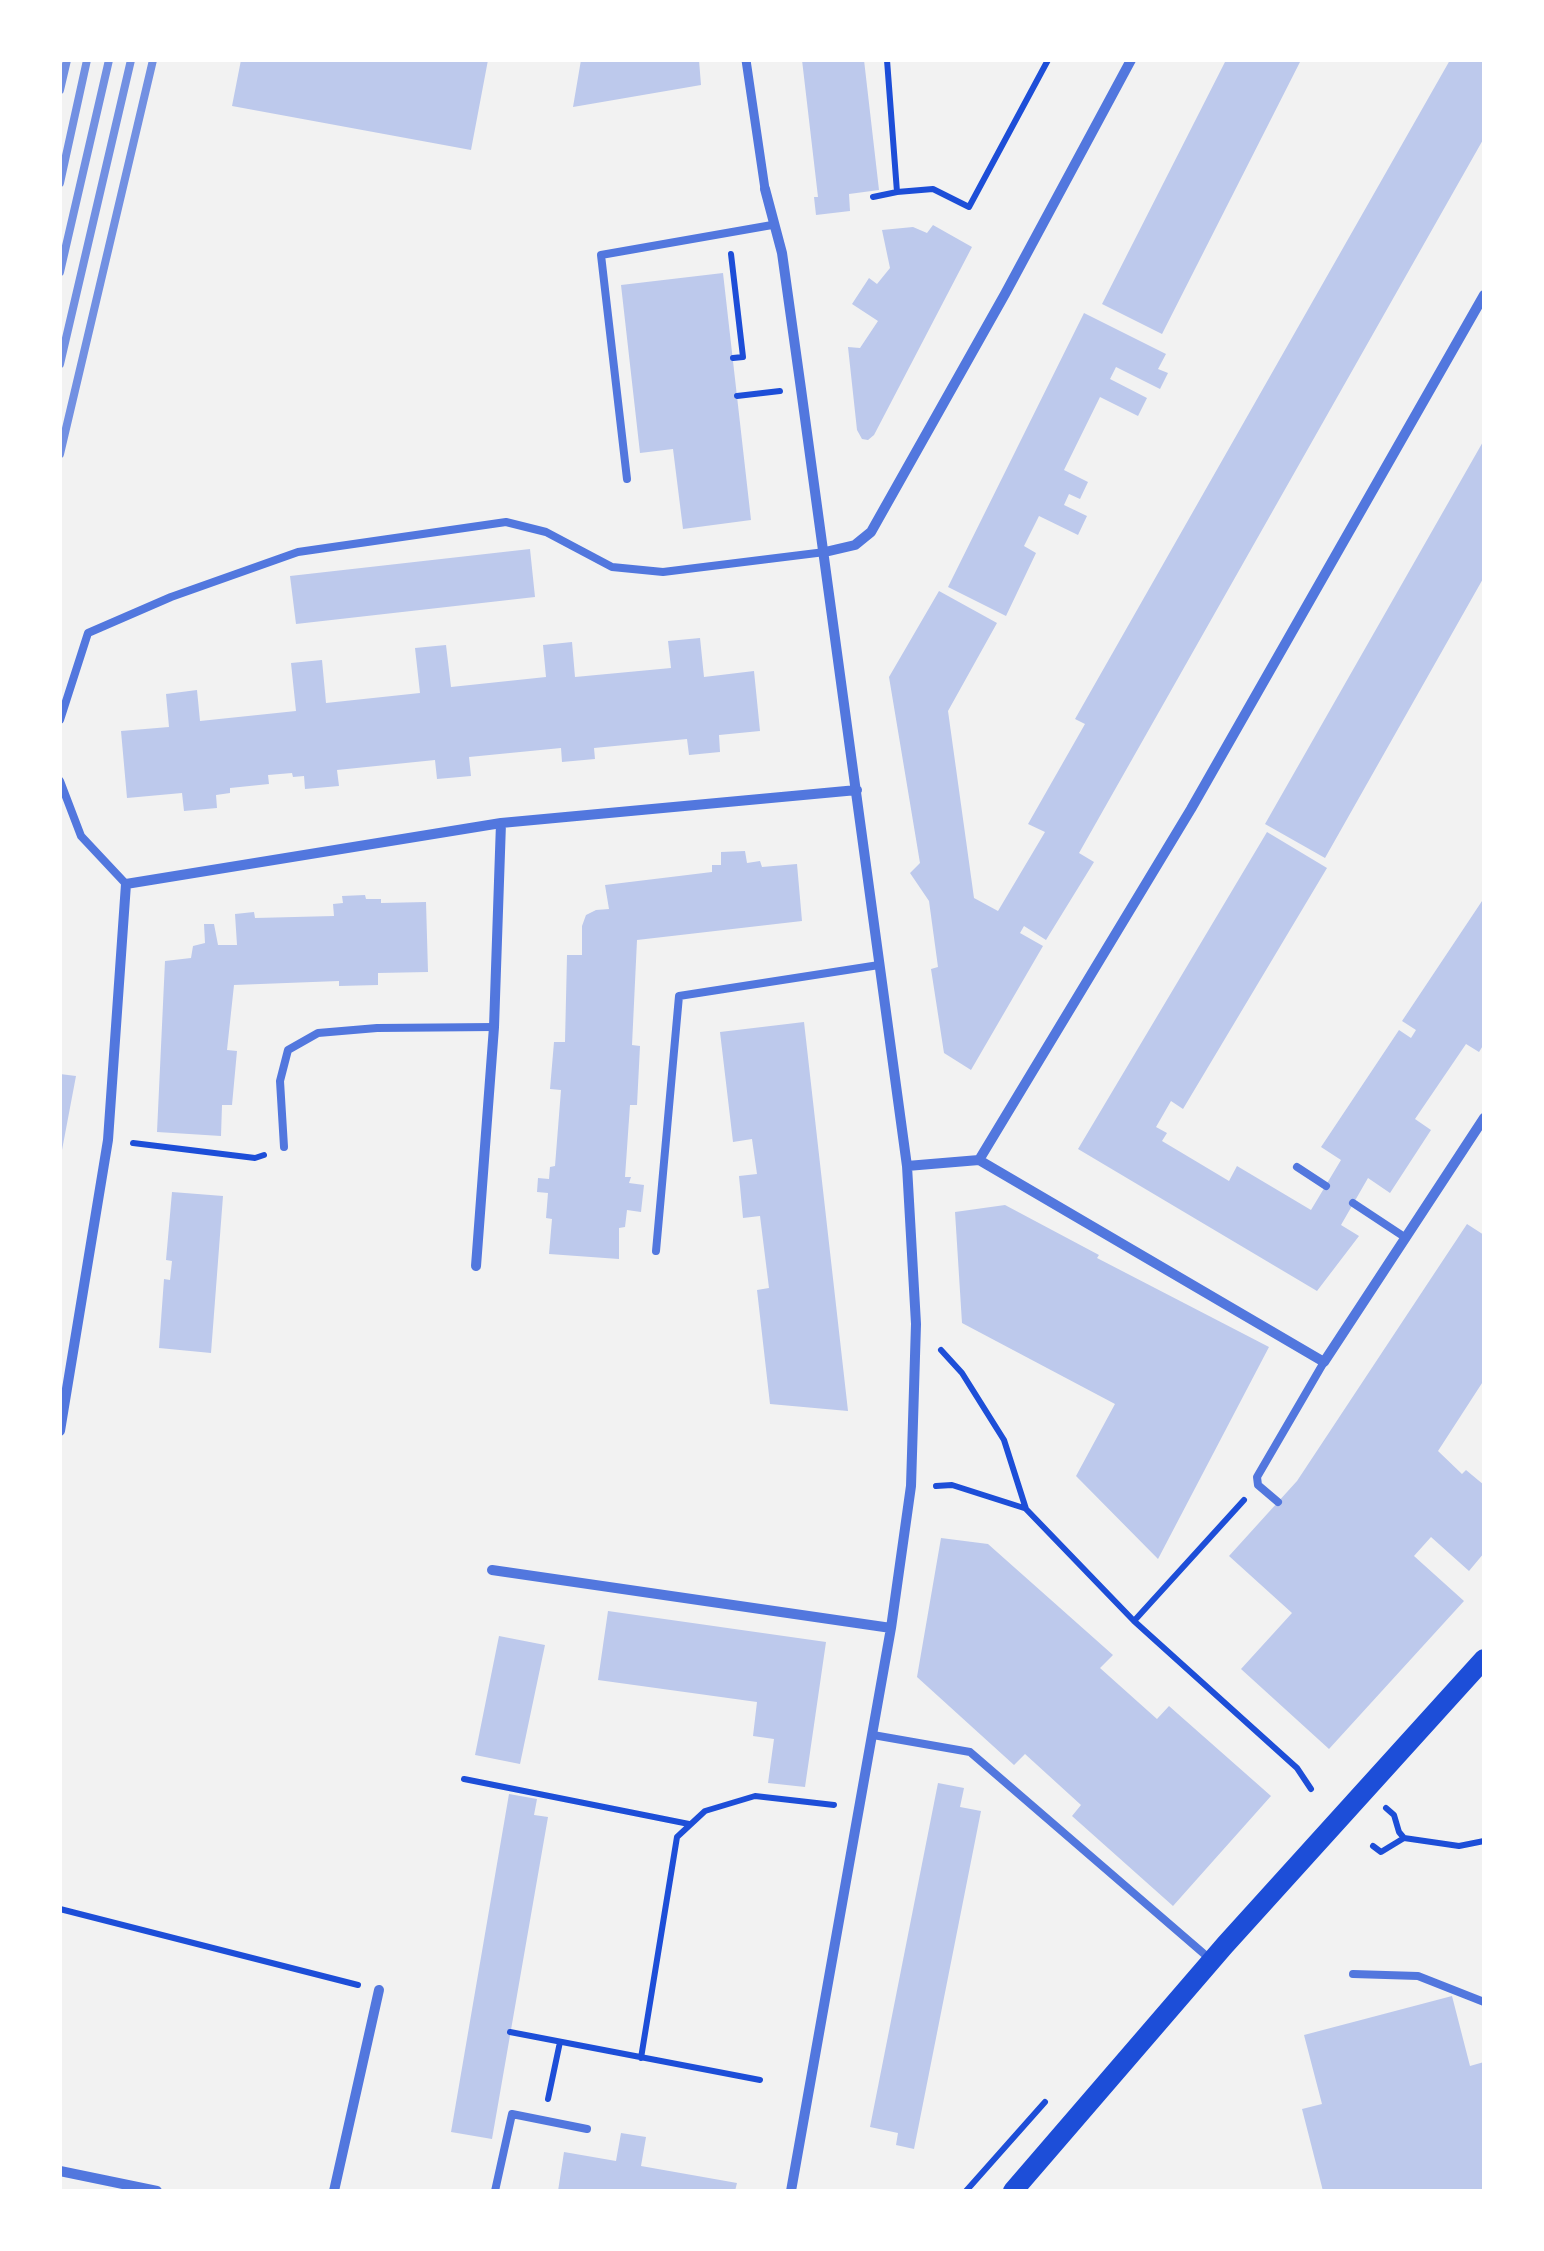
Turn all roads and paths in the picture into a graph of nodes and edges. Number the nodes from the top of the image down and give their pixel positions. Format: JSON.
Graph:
{"nodes":[{"id":1,"x":746,"y":60,"type":"edge"},
{"id":2,"x":887,"y":60,"type":"edge"},
{"id":3,"x":1048,"y":60,"type":"edge"},
{"id":4,"x":1130,"y":60,"type":"edge"},
{"id":5,"x":765,"y":189,"type":"joint"},
{"id":6,"x":897,"y":192,"type":"junction"},
{"id":7,"x":873,"y":197,"type":"dead end"},
{"id":8,"x":772,"y":225,"type":"junction"},
{"id":9,"x":734,"y":284,"type":"dead end"},
{"id":10,"x":1484,"y":296,"type":"edge"},
{"id":11,"x":733,"y":358,"type":"dead end"},
{"id":12,"x":750,"y":395,"type":"dead end"},
{"id":13,"x":737,"y":396,"type":"dead end"},
{"id":14,"x":628,"y":479,"type":"dead end"},
{"id":15,"x":824,"y":552,"type":"junction"},
{"id":16,"x":60,"y":720,"type":"edge"},
{"id":17,"x":60,"y":782,"type":"edge"},
{"id":18,"x":857,"y":790,"type":"junction"},
{"id":19,"x":501,"y":823,"type":"junction"},
{"id":20,"x":126,"y":884,"type":"junction"},
{"id":21,"x":879,"y":965,"type":"junction"},
{"id":22,"x":494,"y":1027,"type":"junction"},
{"id":23,"x":1484,"y":1118,"type":"edge"},
{"id":24,"x":108,"y":1140,"type":"junction"},
{"id":25,"x":284,"y":1147,"type":"joint"},
{"id":26,"x":979,"y":1160,"type":"junction"},
{"id":27,"x":907,"y":1166,"type":"junction"},
{"id":28,"x":1297,"y":1167,"type":"dead end"},
{"id":29,"x":1326,"y":1186,"type":"dead end"},
{"id":30,"x":1353,"y":1203,"type":"dead end"},
{"id":31,"x":1406,"y":1238,"type":"junction"},
{"id":32,"x":656,"y":1251,"type":"dead end"},
{"id":33,"x":476,"y":1266,"type":"dead end"},
{"id":34,"x":916,"y":1324,"type":"junction"},
{"id":35,"x":1324,"y":1362,"type":"junction"},
{"id":36,"x":60,"y":1431,"type":"edge"},
{"id":37,"x":1258,"y":1485,"type":"junction"},
{"id":38,"x":911,"y":1486,"type":"junction"},
{"id":39,"x":1278,"y":1502,"type":"dead end"},
{"id":40,"x":1026,"y":1509,"type":"junction"},
{"id":41,"x":492,"y":1570,"type":"dead end"},
{"id":42,"x":1134,"y":1621,"type":"junction"},
{"id":43,"x":891,"y":1628,"type":"junction"},
{"id":44,"x":1484,"y":1659,"type":"edge"},
{"id":45,"x":873,"y":1735,"type":"junction"},
{"id":46,"x":464,"y":1779,"type":"dead end"},
{"id":47,"x":1312,"y":1788,"type":"dead end"},
{"id":48,"x":861,"y":1808,"type":"junction"},
{"id":49,"x":1394,"y":1815,"type":"dead end"},
{"id":50,"x":690,"y":1824,"type":"junction"},
{"id":51,"x":1404,"y":1838,"type":"junction"},
{"id":52,"x":1484,"y":1841,"type":"edge"},
{"id":53,"x":1373,"y":1846,"type":"dead end"},
{"id":54,"x":674,"y":1858,"type":"junction"},
{"id":55,"x":687,"y":1860,"type":"dead end"},
{"id":56,"x":60,"y":1909,"type":"edge"},
{"id":57,"x":1212,"y":1961,"type":"junction"},
{"id":58,"x":1353,"y":1974,"type":"dead end"},
{"id":59,"x":379,"y":1990,"type":"joint"},
{"id":60,"x":1484,"y":2002,"type":"edge"},
{"id":61,"x":510,"y":2032,"type":"dead end"},
{"id":62,"x":560,"y":2042,"type":"junction"},
{"id":63,"x":641,"y":2058,"type":"junction"},
{"id":64,"x":760,"y":2080,"type":"dead end"},
{"id":65,"x":544,"y":2120,"type":"junction"},
{"id":66,"x":587,"y":2129,"type":"dead end"},
{"id":67,"x":60,"y":2170,"type":"edge"},
{"id":68,"x":157,"y":2191,"type":"edge"},
{"id":69,"x":334,"y":2191,"type":"edge"},
{"id":70,"x":495,"y":2191,"type":"edge"},
{"id":71,"x":791,"y":2191,"type":"edge"},
{"id":72,"x":1012,"y":2191,"type":"edge"}],
"edges":[{"from":1,"to":5,"type":"street"},
{"from":2,"to":6,"type":"path"},
{"from":3,"to":6,"type":"path"},
{"from":4,"to":15,"type":"street"},
{"from":5,"to":8,"type":"street"},
{"from":6,"to":7,"type":"path"},
{"from":8,"to":14,"type":"lane"},
{"from":8,"to":15,"type":"street"},
{"from":9,"to":11,"type":"path"},
{"from":10,"to":26,"type":"street"},
{"from":12,"to":13,"type":"path"},
{"from":15,"to":16,"type":"lane"},
{"from":15,"to":18,"type":"street"},
{"from":17,"to":20,"type":"lane"},
{"from":18,"to":19,"type":"street"},
{"from":18,"to":21,"type":"street"},
{"from":19,"to":20,"type":"street"},
{"from":19,"to":22,"type":"street"},
{"from":20,"to":24,"type":"street"},
{"from":21,"to":27,"type":"street"},
{"from":21,"to":32,"type":"lane"},
{"from":22,"to":25,"type":"lane"},
{"from":22,"to":33,"type":"street"},
{"from":23,"to":31,"type":"street"},
{"from":24,"to":25,"type":"path"},
{"from":24,"to":36,"type":"street"},
{"from":26,"to":27,"type":"street"},
{"from":26,"to":35,"type":"street"},
{"from":27,"to":34,"type":"street"},
{"from":28,"to":29,"type":"lane"},
{"from":30,"to":31,"type":"lane"},
{"from":31,"to":35,"type":"street"},
{"from":34,"to":38,"type":"street"},
{"from":34,"to":40,"type":"path"},
{"from":35,"to":37,"type":"lane"},
{"from":37,"to":39,"type":"lane"},
{"from":37,"to":42,"type":"path"},
{"from":38,"to":40,"type":"path"},
{"from":38,"to":43,"type":"street"},
{"from":40,"to":42,"type":"path"},
{"from":41,"to":43,"type":"street"},
{"from":42,"to":47,"type":"path"},
{"from":43,"to":45,"type":"street"},
{"from":44,"to":57,"type":"main road"},
{"from":45,"to":48,"type":"street"},
{"from":45,"to":57,"type":"lane"},
{"from":46,"to":50,"type":"path"},
{"from":48,"to":50,"type":"path"},
{"from":48,"to":71,"type":"street"},
{"from":49,"to":51,"type":"path"},
{"from":50,"to":54,"type":"path"},
{"from":51,"to":52,"type":"path"},
{"from":51,"to":53,"type":"path"},
{"from":54,"to":55,"type":"path"},
{"from":54,"to":63,"type":"path"},
{"from":56,"to":59,"type":"path"},
{"from":57,"to":72,"type":"main road"},
{"from":58,"to":60,"type":"lane"},
{"from":59,"to":69,"type":"street"},
{"from":61,"to":62,"type":"path"},
{"from":62,"to":63,"type":"path"},
{"from":62,"to":65,"type":"path"},
{"from":63,"to":64,"type":"path"},
{"from":65,"to":66,"type":"lane"},
{"from":65,"to":70,"type":"lane"},
{"from":67,"to":68,"type":"street"}]}
